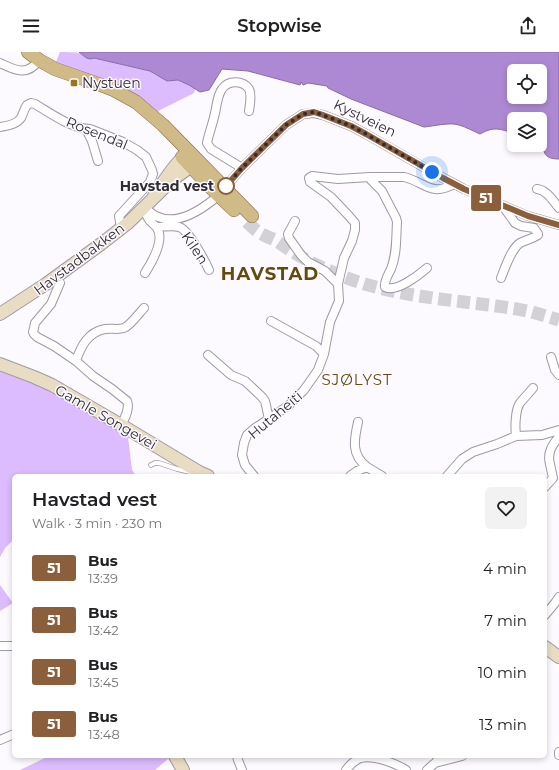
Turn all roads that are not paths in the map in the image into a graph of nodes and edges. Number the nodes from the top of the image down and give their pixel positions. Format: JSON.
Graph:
{"nodes":[{"id":1,"x":28,"y":52,"type":"edge"},
{"id":2,"x":38,"y":60,"type":"junction"},
{"id":3,"x":0,"y":63,"type":"edge"},
{"id":4,"x":249,"y":111,"type":"dead end"},
{"id":5,"x":0,"y":127,"type":"edge"},
{"id":6,"x":86,"y":129,"type":"junction"},
{"id":7,"x":98,"y":161,"type":"dead end"},
{"id":8,"x":189,"y":161,"type":"junction"},
{"id":9,"x":242,"y":168,"type":"junction"},
{"id":10,"x":370,"y":177,"type":"junction"},
{"id":11,"x":454,"y":184,"type":"junction"},
{"id":12,"x":226,"y":186,"type":"dead end"},
{"id":13,"x":537,"y":189,"type":"dead end"},
{"id":14,"x":213,"y":200,"type":"dead end"},
{"id":15,"x":144,"y":207,"type":"junction"},
{"id":16,"x":506,"y":207,"type":"junction"},
{"id":17,"x":559,"y":208,"type":"edge"},
{"id":18,"x":250,"y":219,"type":"tunnel mouth"},
{"id":19,"x":295,"y":221,"type":"dead end"},
{"id":20,"x":559,"y":225,"type":"edge"},
{"id":21,"x":156,"y":227,"type":"junction"},
{"id":22,"x":121,"y":228,"type":"junction"},
{"id":23,"x":427,"y":268,"type":"dead end"},
{"id":24,"x":210,"y":270,"type":"dead end"},
{"id":25,"x":145,"y":273,"type":"dead end"},
{"id":26,"x":501,"y":278,"type":"dead end"},
{"id":27,"x":60,"y":283,"type":"dead end"},
{"id":28,"x":338,"y":284,"type":"junction"},
{"id":29,"x":144,"y":308,"type":"dead end"},
{"id":30,"x":0,"y":314,"type":"edge"},
{"id":31,"x":271,"y":321,"type":"dead end"},
{"id":32,"x":324,"y":354,"type":"junction"},
{"id":33,"x":208,"y":355,"type":"dead end"},
{"id":34,"x":551,"y":357,"type":"dead end"},
{"id":35,"x":76,"y":361,"type":"junction"},
{"id":36,"x":0,"y":364,"type":"edge"},
{"id":37,"x":559,"y":375,"type":"edge"},
{"id":38,"x":533,"y":388,"type":"dead end"},
{"id":39,"x":269,"y":419,"type":"junction"},
{"id":40,"x":358,"y":422,"type":"dead end"},
{"id":41,"x":121,"y":425,"type":"junction"},
{"id":42,"x":559,"y":430,"type":"edge"},
{"id":43,"x":516,"y":436,"type":"junction"},
{"id":44,"x":559,"y":437,"type":"edge"},
{"id":45,"x":151,"y":465,"type":"dead end"},
{"id":46,"x":367,"y":467,"type":"junction"},
{"id":47,"x":203,"y":474,"type":"edge"},
{"id":48,"x":252,"y":474,"type":"edge"},
{"id":49,"x":353,"y":474,"type":"edge"},
{"id":50,"x":379,"y":474,"type":"edge"},
{"id":51,"x":449,"y":474,"type":"edge"},
{"id":52,"x":547,"y":485,"type":"edge"},
{"id":53,"x":559,"y":597,"type":"edge"},
{"id":54,"x":547,"y":613,"type":"edge"},
{"id":55,"x":0,"y":646,"type":"edge"},
{"id":56,"x":12,"y":646,"type":"edge"},
{"id":57,"x":547,"y":649,"type":"edge"},
{"id":58,"x":559,"y":656,"type":"edge"},
{"id":59,"x":12,"y":735,"type":"edge"},
{"id":60,"x":0,"y":740,"type":"edge"},
{"id":61,"x":176,"y":758,"type":"edge"},
{"id":62,"x":238,"y":758,"type":"edge"},
{"id":63,"x":388,"y":758,"type":"edge"},
{"id":64,"x":439,"y":758,"type":"edge"},
{"id":65,"x":454,"y":758,"type":"edge"},
{"id":66,"x":435,"y":763,"type":"junction"},
{"id":67,"x":183,"y":770,"type":"edge"},
{"id":68,"x":242,"y":770,"type":"edge"},
{"id":69,"x":346,"y":770,"type":"edge"},
{"id":70,"x":406,"y":770,"type":"edge"},
{"id":71,"x":426,"y":770,"type":"edge"}],
"edges":[{"from":1,"to":2,"type":"main road"},
{"from":2,"to":3,"type":"street"},
{"from":2,"to":8,"type":"main road"},
{"from":4,"to":9,"type":"street"},
{"from":5,"to":6,"type":"street","name":"Rosendal"},
{"from":6,"to":7,"type":"street"},
{"from":6,"to":22,"type":"street","name":"Rosendal"},
{"from":8,"to":15,"type":"main road","name":"Havstadbakken"},
{"from":8,"to":18,"type":"main road"},
{"from":9,"to":11,"type":"street","name":"Kystveien"},
{"from":9,"to":12,"type":"street","name":"Kystveien"},
{"from":10,"to":11,"type":"street"},
{"from":10,"to":23,"type":"street"},
{"from":10,"to":28,"type":"street","name":"Hutaheiti"},
{"from":11,"to":16,"type":"street","name":"Kystveien"},
{"from":13,"to":17,"type":"street"},
{"from":14,"to":15,"type":"street"},
{"from":15,"to":21,"type":"street","name":"Kilen"},
{"from":15,"to":22,"type":"main road","name":"Havstadbakken"},
{"from":16,"to":20,"type":"street","name":"Kystveien"},
{"from":16,"to":26,"type":"street"},
{"from":19,"to":28,"type":"street"},
{"from":21,"to":24,"type":"street","name":"Kilen"},
{"from":21,"to":25,"type":"street","name":"Kilen"},
{"from":22,"to":30,"type":"main road","name":"Havstadbakken"},
{"from":27,"to":35,"type":"street"},
{"from":28,"to":32,"type":"street","name":"Hutaheiti"},
{"from":29,"to":35,"type":"street"},
{"from":31,"to":32,"type":"street"},
{"from":32,"to":39,"type":"street","name":"Hutaheiti"},
{"from":33,"to":39,"type":"street"},
{"from":34,"to":37,"type":"street"},
{"from":35,"to":41,"type":"street"},
{"from":36,"to":41,"type":"main road","name":"Gamle Songevei"},
{"from":38,"to":43,"type":"street"},
{"from":39,"to":48,"type":"street","name":"Hutaheiti"},
{"from":40,"to":46,"type":"street"},
{"from":41,"to":47,"type":"main road","name":"Gamle Songevei"},
{"from":42,"to":43,"type":"street"},
{"from":43,"to":51,"type":"street"},
{"from":44,"to":52,"type":"street"},
{"from":45,"to":47,"type":"lane"},
{"from":46,"to":49,"type":"street"},
{"from":46,"to":50,"type":"street"},
{"from":53,"to":54,"type":"street"},
{"from":55,"to":56,"type":"street"},
{"from":57,"to":58,"type":"main road"},
{"from":59,"to":60,"type":"street"},
{"from":61,"to":67,"type":"main road"},
{"from":62,"to":68,"type":"street"},
{"from":63,"to":69,"type":"street"},
{"from":63,"to":70,"type":"street"},
{"from":64,"to":66,"type":"street"},
{"from":65,"to":66,"type":"street"},
{"from":66,"to":71,"type":"street"}]}
